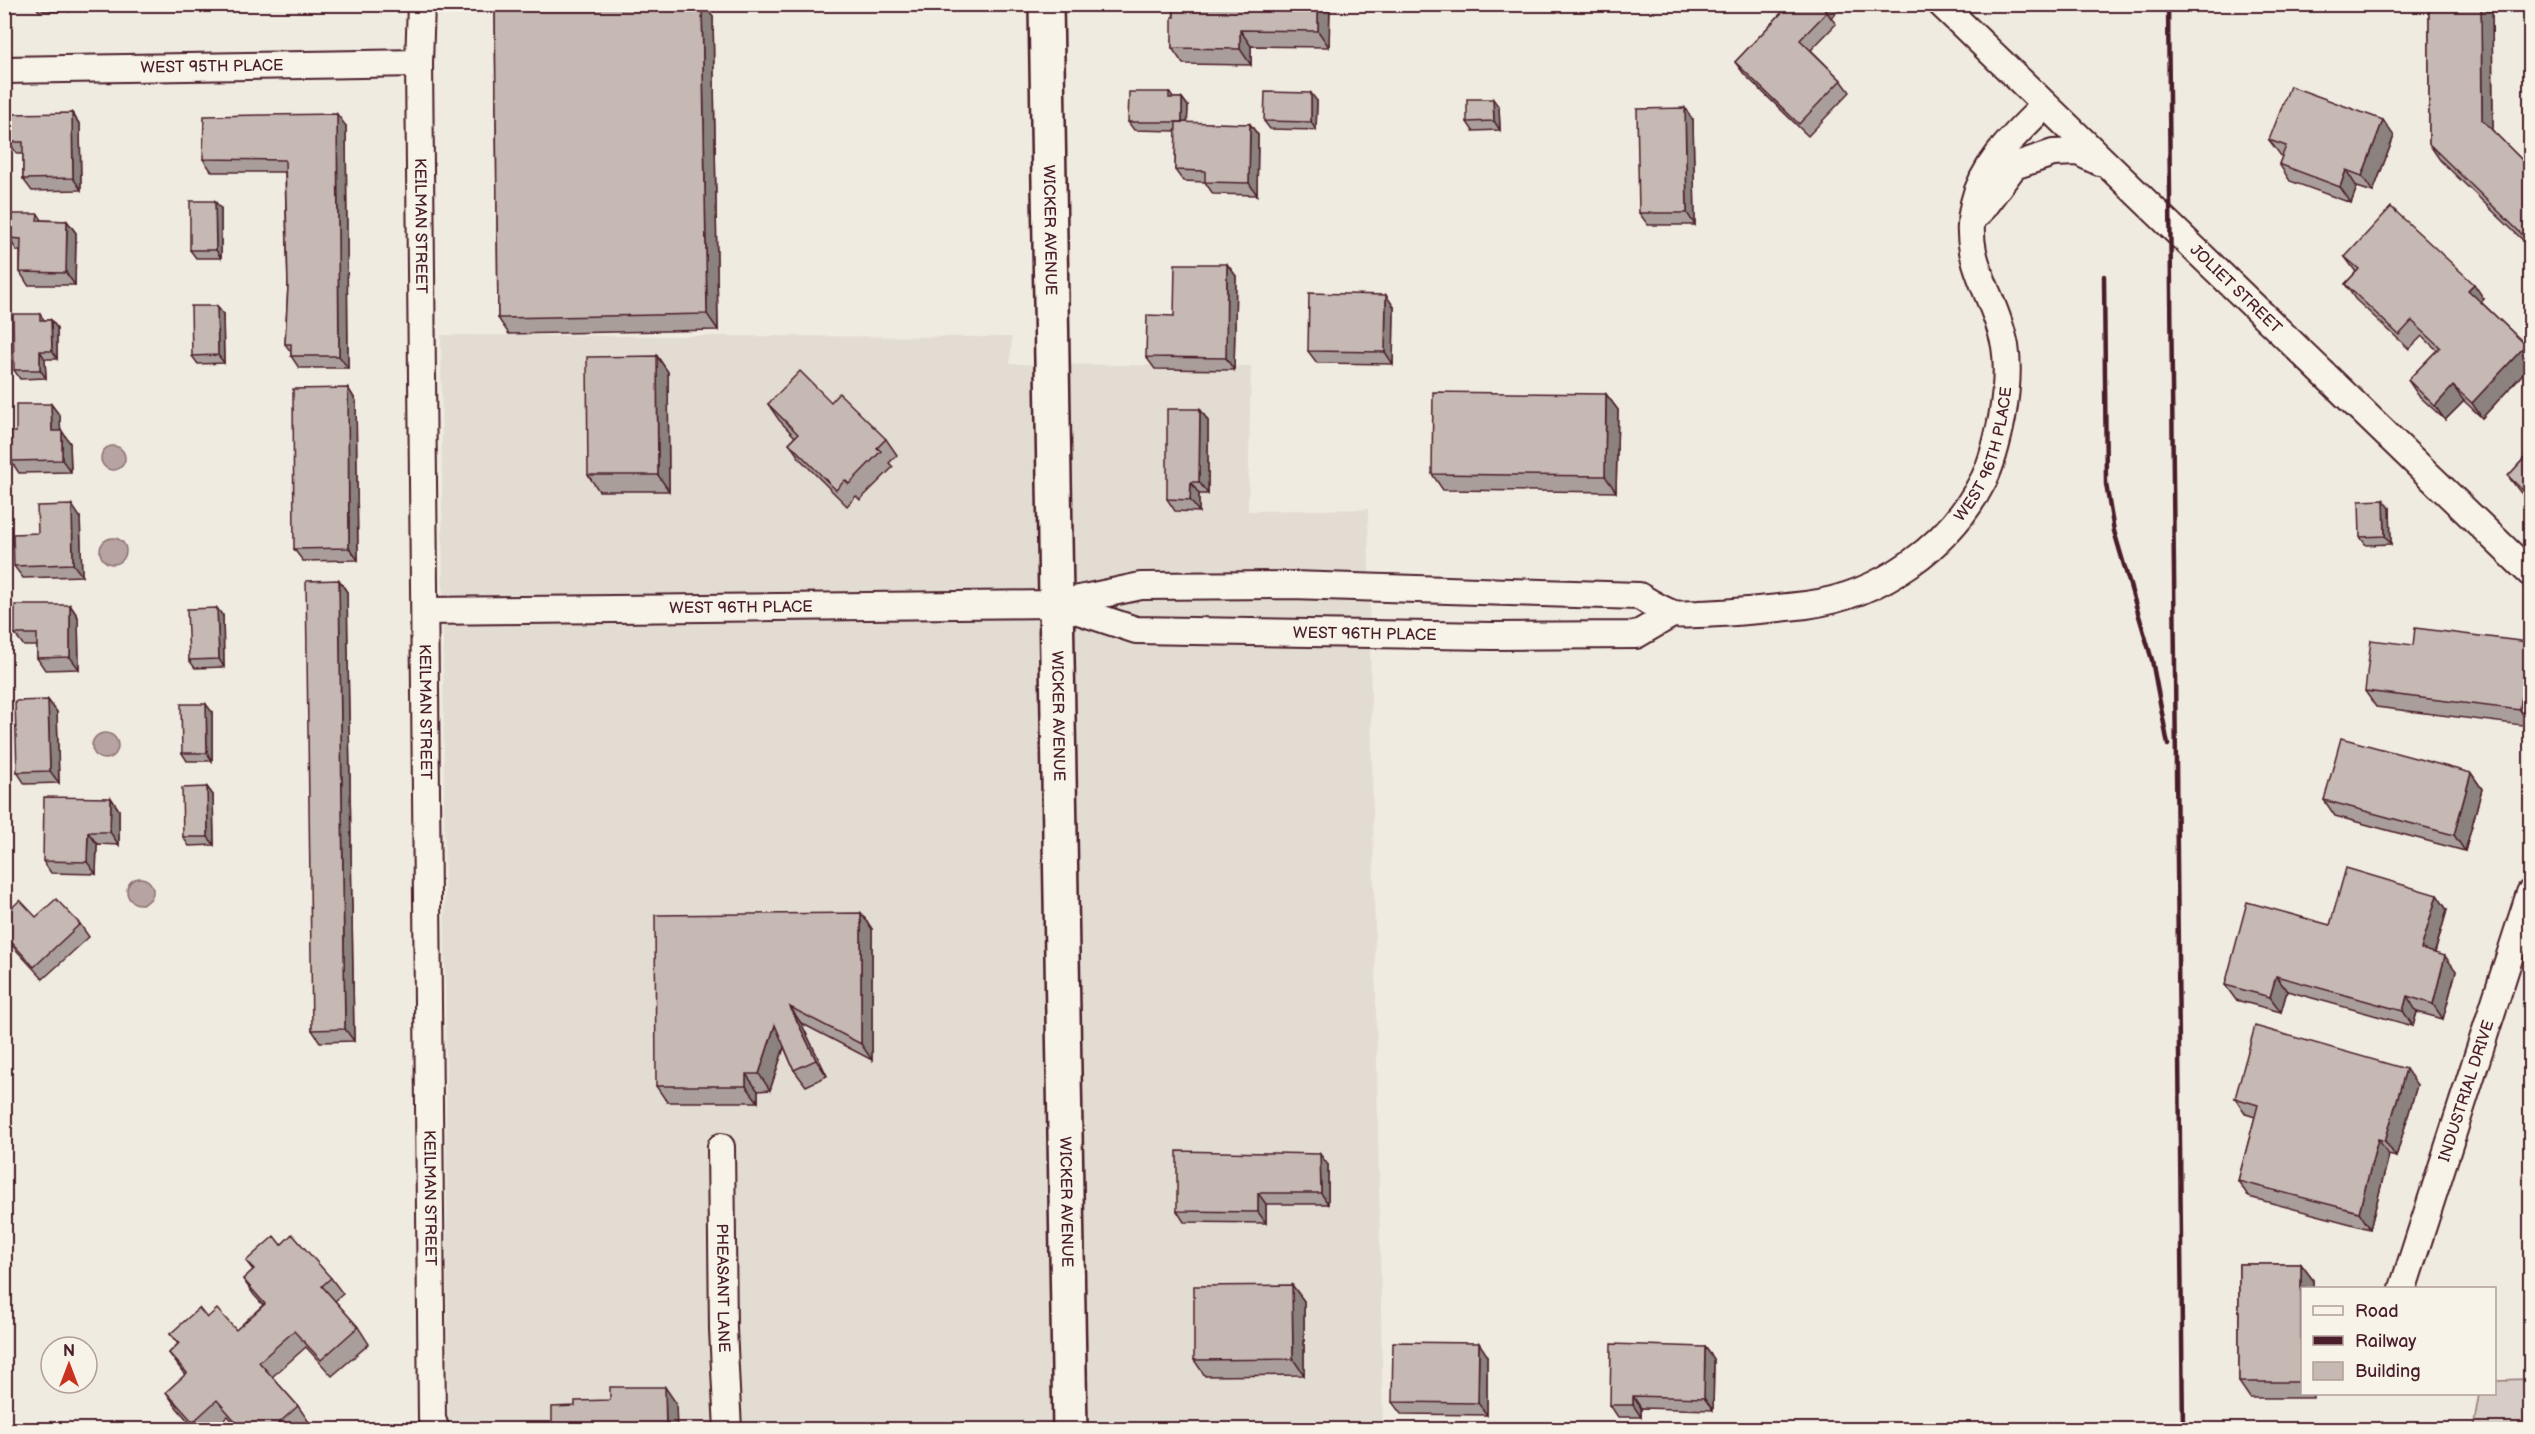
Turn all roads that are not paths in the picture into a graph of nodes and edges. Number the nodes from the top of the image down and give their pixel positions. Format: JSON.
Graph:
{"nodes":[{"id":1,"x":421,"y":4,"type":"edge"},
{"id":2,"x":1047,"y":4,"type":"edge"},
{"id":3,"x":1941,"y":4,"type":"edge"},
{"id":4,"x":419,"y":63,"type":"junction"},
{"id":5,"x":4,"y":70,"type":"edge"},
{"id":6,"x":2045,"y":105,"type":"junction"},
{"id":7,"x":2110,"y":168,"type":"junction"},
{"id":8,"x":1971,"y":224,"type":"junction"},
{"id":9,"x":2530,"y":573,"type":"edge"},
{"id":10,"x":1056,"y":604,"type":"junction"},
{"id":11,"x":425,"y":611,"type":"junction"},
{"id":12,"x":1672,"y":614,"type":"junction"},
{"id":13,"x":2530,"y":893,"type":"edge"},
{"id":14,"x":721,"y":1147,"type":"dead end"},
{"id":15,"x":2403,"y":1287,"type":"edge"},
{"id":16,"x":432,"y":1426,"type":"edge"},
{"id":17,"x":728,"y":1430,"type":"edge"},
{"id":18,"x":1070,"y":1430,"type":"edge"}],
"edges":[{"from":1,"to":4,"type":"street","name":"KEILMAN STREET"},
{"from":2,"to":10,"type":"highway","name":"WICKER AVENUE"},
{"from":3,"to":6,"type":"street","name":"JOLIET STREET"},
{"from":4,"to":5,"type":"street","name":"WEST 95TH PLACE"},
{"from":4,"to":11,"type":"street","name":"KEILMAN STREET"},
{"from":6,"to":7,"type":"street","name":"JOLIET STREET"},
{"from":6,"to":8,"type":"street","name":"WEST 96TH PLACE"},
{"from":7,"to":8,"type":"street"},
{"from":7,"to":9,"type":"street","name":"JOLIET STREET"},
{"from":8,"to":12,"type":"street","name":"WEST 96TH PLACE"},
{"from":10,"to":11,"type":"street","name":"WEST 96TH PLACE"},
{"from":10,"to":12,"type":"street","name":"WEST 96TH PLACE"},
{"from":10,"to":12,"type":"street","name":"WEST 96TH PLACE"},
{"from":10,"to":18,"type":"highway","name":"WICKER AVENUE"},
{"from":11,"to":16,"type":"street","name":"KEILMAN STREET"},
{"from":13,"to":15,"type":"street","name":"INDUSTRIAL DRIVE"},
{"from":14,"to":17,"type":"street","name":"PHEASANT LANE"}]}
